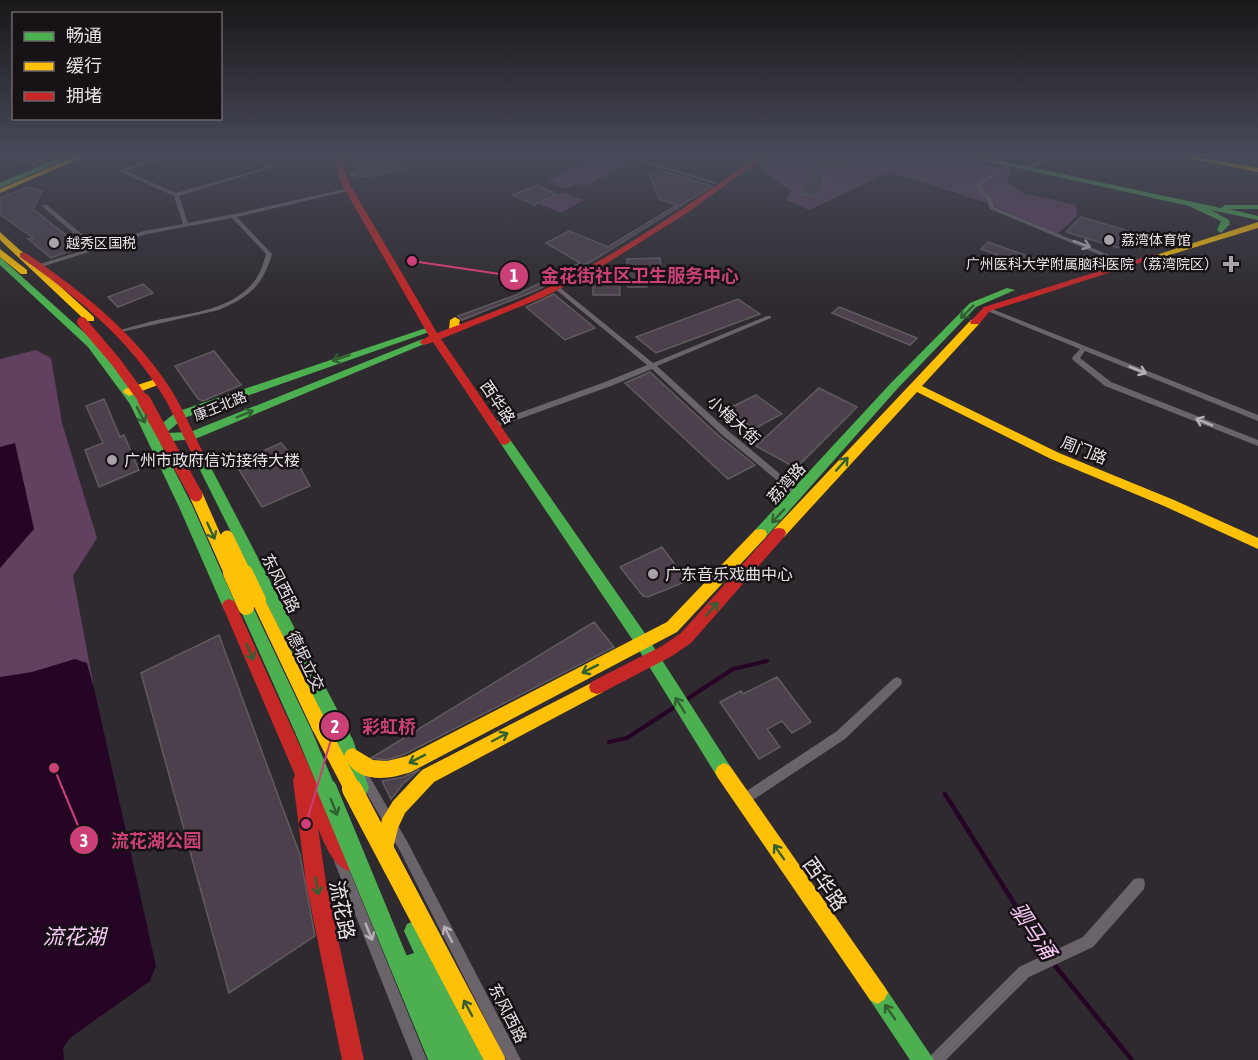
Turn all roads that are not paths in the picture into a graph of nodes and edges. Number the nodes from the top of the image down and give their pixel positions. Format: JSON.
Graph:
{"nodes":[{"id":1,"x":179,"y":203,"type":"edge"},
{"id":2,"x":289,"y":203,"type":"edge"},
{"id":3,"x":357,"y":203,"type":"edge"},
{"id":4,"x":683,"y":203,"type":"edge"},
{"id":5,"x":696,"y":203,"type":"edge"},
{"id":6,"x":991,"y":203,"type":"edge"},
{"id":7,"x":1189,"y":203,"type":"edge"},
{"id":8,"x":1192,"y":203,"type":"edge"},
{"id":9,"x":1208,"y":203,"type":"edge"},
{"id":10,"x":45,"y":206,"type":"dead end"},
{"id":11,"x":1225,"y":207,"type":"junction"},
{"id":12,"x":1258,"y":207,"type":"edge"},
{"id":13,"x":233,"y":216,"type":"junction"},
{"id":14,"x":1258,"y":217,"type":"edge"},
{"id":15,"x":186,"y":225,"type":"junction"},
{"id":16,"x":1258,"y":225,"type":"edge"},
{"id":17,"x":1258,"y":232,"type":"edge"},
{"id":18,"x":1222,"y":233,"type":"junction"},
{"id":19,"x":0,"y":235,"type":"edge"},
{"id":20,"x":94,"y":247,"type":"junction"},
{"id":21,"x":0,"y":252,"type":"edge"},
{"id":22,"x":22,"y":255,"type":"junction"},
{"id":23,"x":0,"y":260,"type":"edge"},
{"id":24,"x":1119,"y":261,"type":"junction"},
{"id":25,"x":39,"y":266,"type":"junction"},
{"id":26,"x":556,"y":287,"type":"junction"},
{"id":27,"x":987,"y":309,"type":"junction"},
{"id":28,"x":769,"y":317,"type":"dead end"},
{"id":29,"x":86,"y":320,"type":"junction"},
{"id":30,"x":459,"y":324,"type":"junction"},
{"id":31,"x":119,"y":332,"type":"junction"},
{"id":32,"x":432,"y":334,"type":"junction"},
{"id":33,"x":1084,"y":348,"type":"junction"},
{"id":34,"x":652,"y":366,"type":"junction"},
{"id":35,"x":901,"y":379,"type":"junction"},
{"id":36,"x":159,"y":381,"type":"junction"},
{"id":37,"x":914,"y":386,"type":"junction"},
{"id":38,"x":129,"y":392,"type":"junction"},
{"id":39,"x":180,"y":415,"type":"junction"},
{"id":40,"x":1258,"y":418,"type":"edge"},
{"id":41,"x":494,"y":425,"type":"junction"},
{"id":42,"x":191,"y":436,"type":"junction"},
{"id":43,"x":153,"y":438,"type":"junction"},
{"id":44,"x":1258,"y":443,"type":"edge"},
{"id":45,"x":218,"y":493,"type":"junction"},
{"id":46,"x":799,"y":494,"type":"junction"},
{"id":47,"x":186,"y":507,"type":"junction"},
{"id":48,"x":1258,"y":544,"type":"edge"},
{"id":49,"x":262,"y":580,"type":"junction"},
{"id":50,"x":226,"y":598,"type":"junction"},
{"id":51,"x":672,"y":627,"type":"junction"},
{"id":52,"x":686,"y":638,"type":"junction"},
{"id":53,"x":642,"y":642,"type":"junction"},
{"id":54,"x":651,"y":658,"type":"junction"},
{"id":55,"x":897,"y":682,"type":"dead end"},
{"id":56,"x":347,"y":746,"type":"junction"},
{"id":57,"x":300,"y":766,"type":"junction"},
{"id":58,"x":743,"y":800,"type":"junction"},
{"id":59,"x":390,"y":822,"type":"junction"},
{"id":60,"x":332,"y":839,"type":"junction"},
{"id":61,"x":388,"y":875,"type":"junction"},
{"id":62,"x":1139,"y":884,"type":"dead end"},
{"id":63,"x":443,"y":1013,"type":"junction"},
{"id":64,"x":353,"y":1060,"type":"edge"},
{"id":65,"x":420,"y":1060,"type":"edge"},
{"id":66,"x":439,"y":1060,"type":"edge"},
{"id":67,"x":458,"y":1060,"type":"edge"},
{"id":68,"x":473,"y":1060,"type":"edge"},
{"id":69,"x":495,"y":1060,"type":"edge"},
{"id":70,"x":514,"y":1060,"type":"edge"},
{"id":71,"x":923,"y":1060,"type":"edge"},
{"id":72,"x":936,"y":1060,"type":"edge"}],
"edges":[{"from":1,"to":15,"type":"street"},
{"from":2,"to":13,"type":"street"},
{"from":3,"to":32,"type":"main road","name":"西华路"},
{"from":4,"to":30,"type":"main road","name":"康王北路"},
{"from":5,"to":26,"type":"main road","name":"康王北路"},
{"from":6,"to":24,"type":"street","one_way":true},
{"from":7,"to":18,"type":"main road"},
{"from":8,"to":14,"type":"main road"},
{"from":9,"to":11,"type":"main road"},
{"from":10,"to":20,"type":"street"},
{"from":11,"to":12,"type":"main road"},
{"from":11,"to":14,"type":"main road"},
{"from":13,"to":15,"type":"street"},
{"from":13,"to":31,"type":"street"},
{"from":14,"to":18,"type":"main road","name":"荔湾路"},
{"from":15,"to":20,"type":"street"},
{"from":16,"to":18,"type":"main road","name":"荔湾路"},
{"from":17,"to":18,"type":"main road"},
{"from":18,"to":24,"type":"main road","name":"荔湾路"},
{"from":18,"to":27,"type":"main road","name":"荔湾路"},
{"from":19,"to":22,"type":"main road","name":"东风西路"},
{"from":20,"to":25,"type":"street"},
{"from":21,"to":29,"type":"main road"},
{"from":22,"to":25,"type":"main road","name":"东风西路"},
{"from":22,"to":29,"type":"main road","name":"东风西路"},
{"from":23,"to":38,"type":"main road"},
{"from":24,"to":35,"type":"main road","name":"荔湾路","one_way":true},
{"from":25,"to":31,"type":"main road","name":"东风西路"},
{"from":26,"to":30,"type":"main road","name":"康王北路"},
{"from":26,"to":34,"type":"street","name":"小梅大街"},
{"from":27,"to":33,"type":"street"},
{"from":27,"to":37,"type":"main road","name":"荔湾路"},
{"from":28,"to":34,"type":"street"},
{"from":29,"to":66,"type":"main road","name":"德坭立交","one_way":true,"bridge":true},
{"from":69,"to":29,"type":"main road","name":"德坭立交","one_way":true,"bridge":true},
{"from":30,"to":32,"type":"main road","name":"康王北路"},
{"from":31,"to":36,"type":"main road","name":"东风西路"},
{"from":32,"to":39,"type":"main road","name":"康王北路","one_way":true},
{"from":32,"to":41,"type":"main road","name":"西华路"},
{"from":42,"to":32,"type":"main road","name":"康王北路","one_way":true},
{"from":33,"to":40,"type":"street","one_way":true},
{"from":44,"to":33,"type":"street","one_way":true},
{"from":34,"to":41,"type":"street"},
{"from":34,"to":46,"type":"street","name":"小梅大街"},
{"from":35,"to":37,"type":"street","name":"周门路"},
{"from":35,"to":46,"type":"main road","name":"荔湾路"},
{"from":36,"to":38,"type":"main road"},
{"from":36,"to":39,"type":"main road","name":"东风西路"},
{"from":37,"to":48,"type":"main road","name":"周门路"},
{"from":52,"to":37,"type":"main road","name":"荔湾路","one_way":true},
{"from":38,"to":43,"type":"main road","one_way":true},
{"from":39,"to":42,"type":"main road","name":"东风西路"},
{"from":39,"to":43,"type":"main road","name":"康王北路"},
{"from":41,"to":53,"type":"main road","name":"西华路"},
{"from":42,"to":43,"type":"main road","name":"康王北路"},
{"from":42,"to":45,"type":"main road","name":"东风西路"},
{"from":43,"to":47,"type":"main road"},
{"from":45,"to":47,"type":"main road"},
{"from":45,"to":49,"type":"main road","name":"东风西路"},
{"from":46,"to":51,"type":"main road","name":"荔湾路","one_way":true},
{"from":47,"to":50,"type":"main road"},
{"from":49,"to":50,"type":"main road"},
{"from":49,"to":56,"type":"main road","name":"东风西路"},
{"from":50,"to":57,"type":"main road","one_way":true},
{"from":51,"to":52,"type":"main road"},
{"from":51,"to":53,"type":"main road","name":"荔湾路"},
{"from":52,"to":54,"type":"main road","name":"荔湾路"},
{"from":53,"to":54,"type":"main road","name":"西华路"},
{"from":53,"to":56,"type":"main road","name":"荔湾路","one_way":true},
{"from":58,"to":54,"type":"main road","name":"西华路","one_way":true},
{"from":59,"to":54,"type":"main road","name":"荔湾路","one_way":true},
{"from":55,"to":58,"type":"street"},
{"from":56,"to":59,"type":"street","name":"东风西路"},
{"from":56,"to":61,"type":"main road"},
{"from":57,"to":60,"type":"main road"},
{"from":57,"to":64,"type":"main road","name":"流花路","one_way":true},
{"from":71,"to":58,"type":"main road","name":"西华路","one_way":true},
{"from":59,"to":61,"type":"main road"},
{"from":70,"to":59,"type":"street","name":"东风西路","one_way":true},
{"from":60,"to":63,"type":"main road"},
{"from":60,"to":65,"type":"street","one_way":true},
{"from":61,"to":63,"type":"main road"},
{"from":62,"to":72,"type":"street"},
{"from":63,"to":67,"type":"main road"},
{"from":63,"to":68,"type":"main road"}]}
